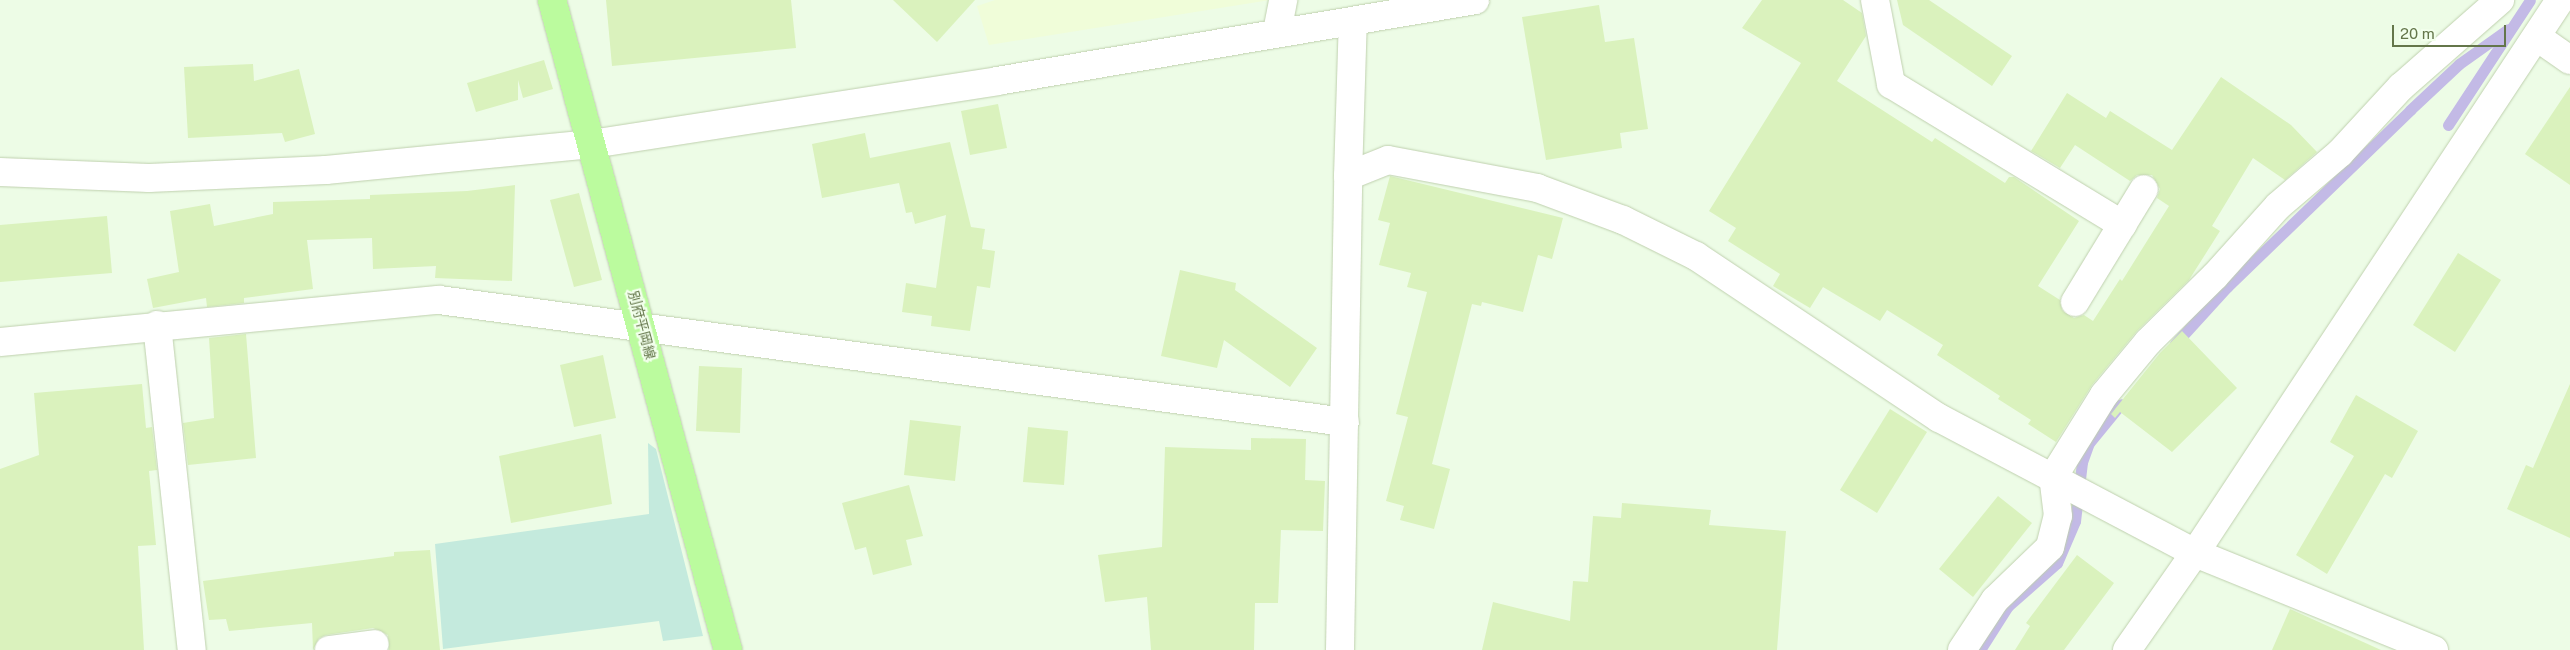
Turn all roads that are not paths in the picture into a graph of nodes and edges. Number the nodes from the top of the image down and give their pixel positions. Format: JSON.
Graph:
{"nodes":[{"id":1,"x":552,"y":0,"type":"edge"},
{"id":2,"x":1283,"y":0,"type":"edge"},
{"id":3,"x":1476,"y":0,"type":"edge"},
{"id":4,"x":1875,"y":0,"type":"edge"},
{"id":5,"x":2500,"y":0,"type":"edge"},
{"id":6,"x":2560,"y":0,"type":"edge"},
{"id":7,"x":1353,"y":21,"type":"junction"},
{"id":8,"x":1277,"y":32,"type":"junction"},
{"id":9,"x":2536,"y":37,"type":"junction"},
{"id":10,"x":2570,"y":60,"type":"edge"},
{"id":11,"x":592,"y":144,"type":"junction"},
{"id":12,"x":0,"y":172,"type":"edge"},
{"id":13,"x":1348,"y":176,"type":"junction"},
{"id":14,"x":2144,"y":189,"type":"dead end"},
{"id":15,"x":2123,"y":225,"type":"junction"},
{"id":16,"x":2075,"y":302,"type":"dead end"},
{"id":17,"x":157,"y":325,"type":"junction"},
{"id":18,"x":643,"y":327,"type":"junction"},
{"id":19,"x":0,"y":342,"type":"edge"},
{"id":20,"x":1345,"y":422,"type":"junction"},
{"id":21,"x":2053,"y":477,"type":"junction"},
{"id":22,"x":2195,"y":553,"type":"junction"},
{"id":23,"x":375,"y":644,"type":"dead end"},
{"id":24,"x":192,"y":650,"type":"edge"},
{"id":25,"x":329,"y":650,"type":"edge"},
{"id":26,"x":728,"y":650,"type":"edge"},
{"id":27,"x":1340,"y":650,"type":"edge"},
{"id":28,"x":1962,"y":650,"type":"edge"},
{"id":29,"x":2127,"y":650,"type":"edge"},
{"id":30,"x":2434,"y":650,"type":"edge"}],
"edges":[{"from":1,"to":11,"type":"main road","name":"別府平岡線"},
{"from":2,"to":8,"type":"street"},
{"from":3,"to":7,"type":"street"},
{"from":4,"to":15,"type":"street"},
{"from":5,"to":21,"type":"street"},
{"from":6,"to":9,"type":"street"},
{"from":7,"to":8,"type":"street"},
{"from":7,"to":13,"type":"street"},
{"from":8,"to":11,"type":"street"},
{"from":9,"to":10,"type":"street"},
{"from":9,"to":22,"type":"street"},
{"from":11,"to":12,"type":"street"},
{"from":11,"to":18,"type":"main road","name":"別府平岡線"},
{"from":13,"to":20,"type":"street"},
{"from":13,"to":21,"type":"street"},
{"from":14,"to":15,"type":"street"},
{"from":15,"to":16,"type":"street"},
{"from":17,"to":18,"type":"street"},
{"from":17,"to":19,"type":"street"},
{"from":17,"to":24,"type":"street"},
{"from":18,"to":20,"type":"street"},
{"from":18,"to":26,"type":"main road","name":"別府平岡線"},
{"from":20,"to":27,"type":"street"},
{"from":21,"to":22,"type":"street"},
{"from":21,"to":28,"type":"street"},
{"from":22,"to":29,"type":"street"},
{"from":22,"to":30,"type":"street"},
{"from":23,"to":25,"type":"street"}]}
